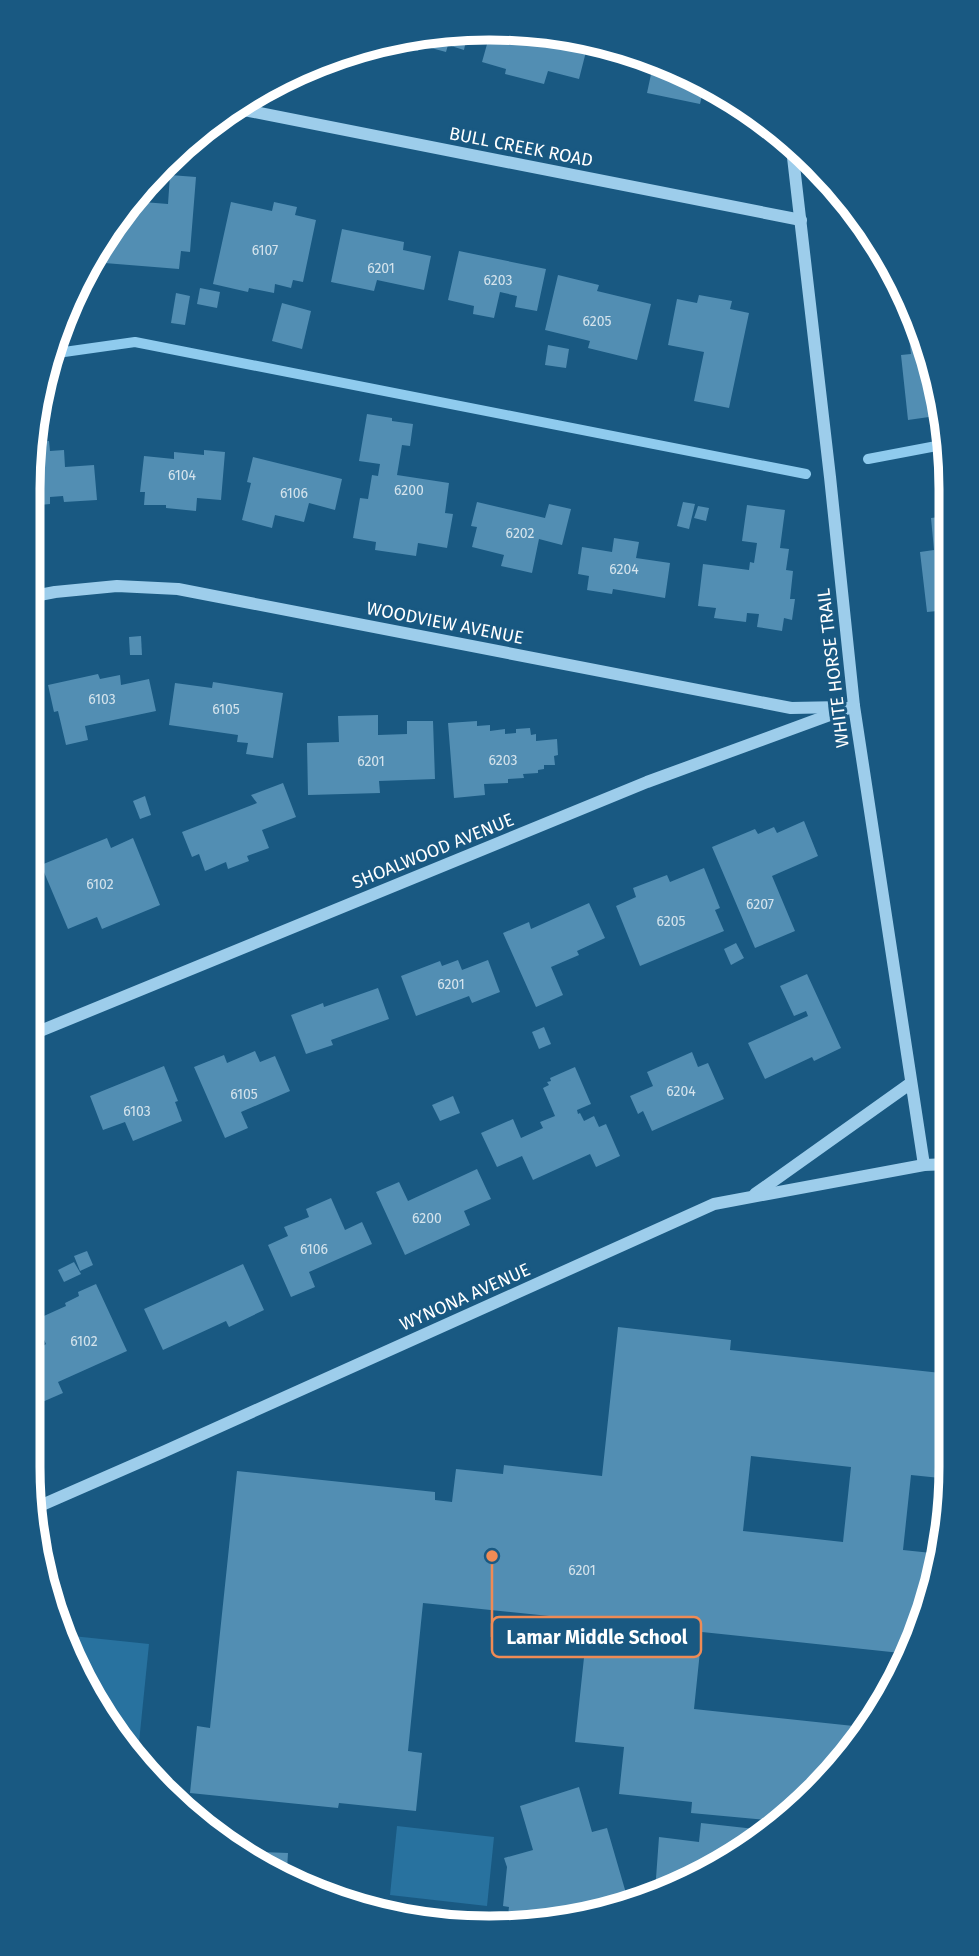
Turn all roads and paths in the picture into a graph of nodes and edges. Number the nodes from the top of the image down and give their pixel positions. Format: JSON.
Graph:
{"nodes":[{"id":1,"x":248,"y":111,"type":"edge"},
{"id":2,"x":793,"y":159,"type":"edge"},
{"id":3,"x":801,"y":220,"type":"junction"},
{"id":4,"x":40,"y":595,"type":"edge"},
{"id":5,"x":854,"y":706,"type":"junction"},
{"id":6,"x":40,"y":1031,"type":"edge"},
{"id":7,"x":911,"y":1083,"type":"junction"},
{"id":8,"x":939,"y":1164,"type":"edge"},
{"id":9,"x":924,"y":1165,"type":"junction"},
{"id":10,"x":749,"y":1198,"type":"junction"},
{"id":11,"x":42,"y":1504,"type":"edge"}],
"edges":[{"from":1,"to":3,"type":"street","name":"BULL CREEK ROAD"},
{"from":2,"to":3,"type":"street","name":"WHITE HORSE TRAIL"},
{"from":3,"to":5,"type":"street","name":"WHITE HORSE TRAIL"},
{"from":4,"to":5,"type":"street","name":"WOODVIEW AVENUE"},
{"from":5,"to":6,"type":"street","name":"SHOALWOOD AVENUE"},
{"from":5,"to":7,"type":"street","name":"WHITE HORSE TRAIL"},
{"from":7,"to":9,"type":"street","name":"WHITE HORSE TRAIL"},
{"from":7,"to":10,"type":"street"},
{"from":8,"to":9,"type":"street"},
{"from":9,"to":10,"type":"street","name":"WYNONA AVENUE"},
{"from":10,"to":11,"type":"street","name":"WYNONA AVENUE"}]}
